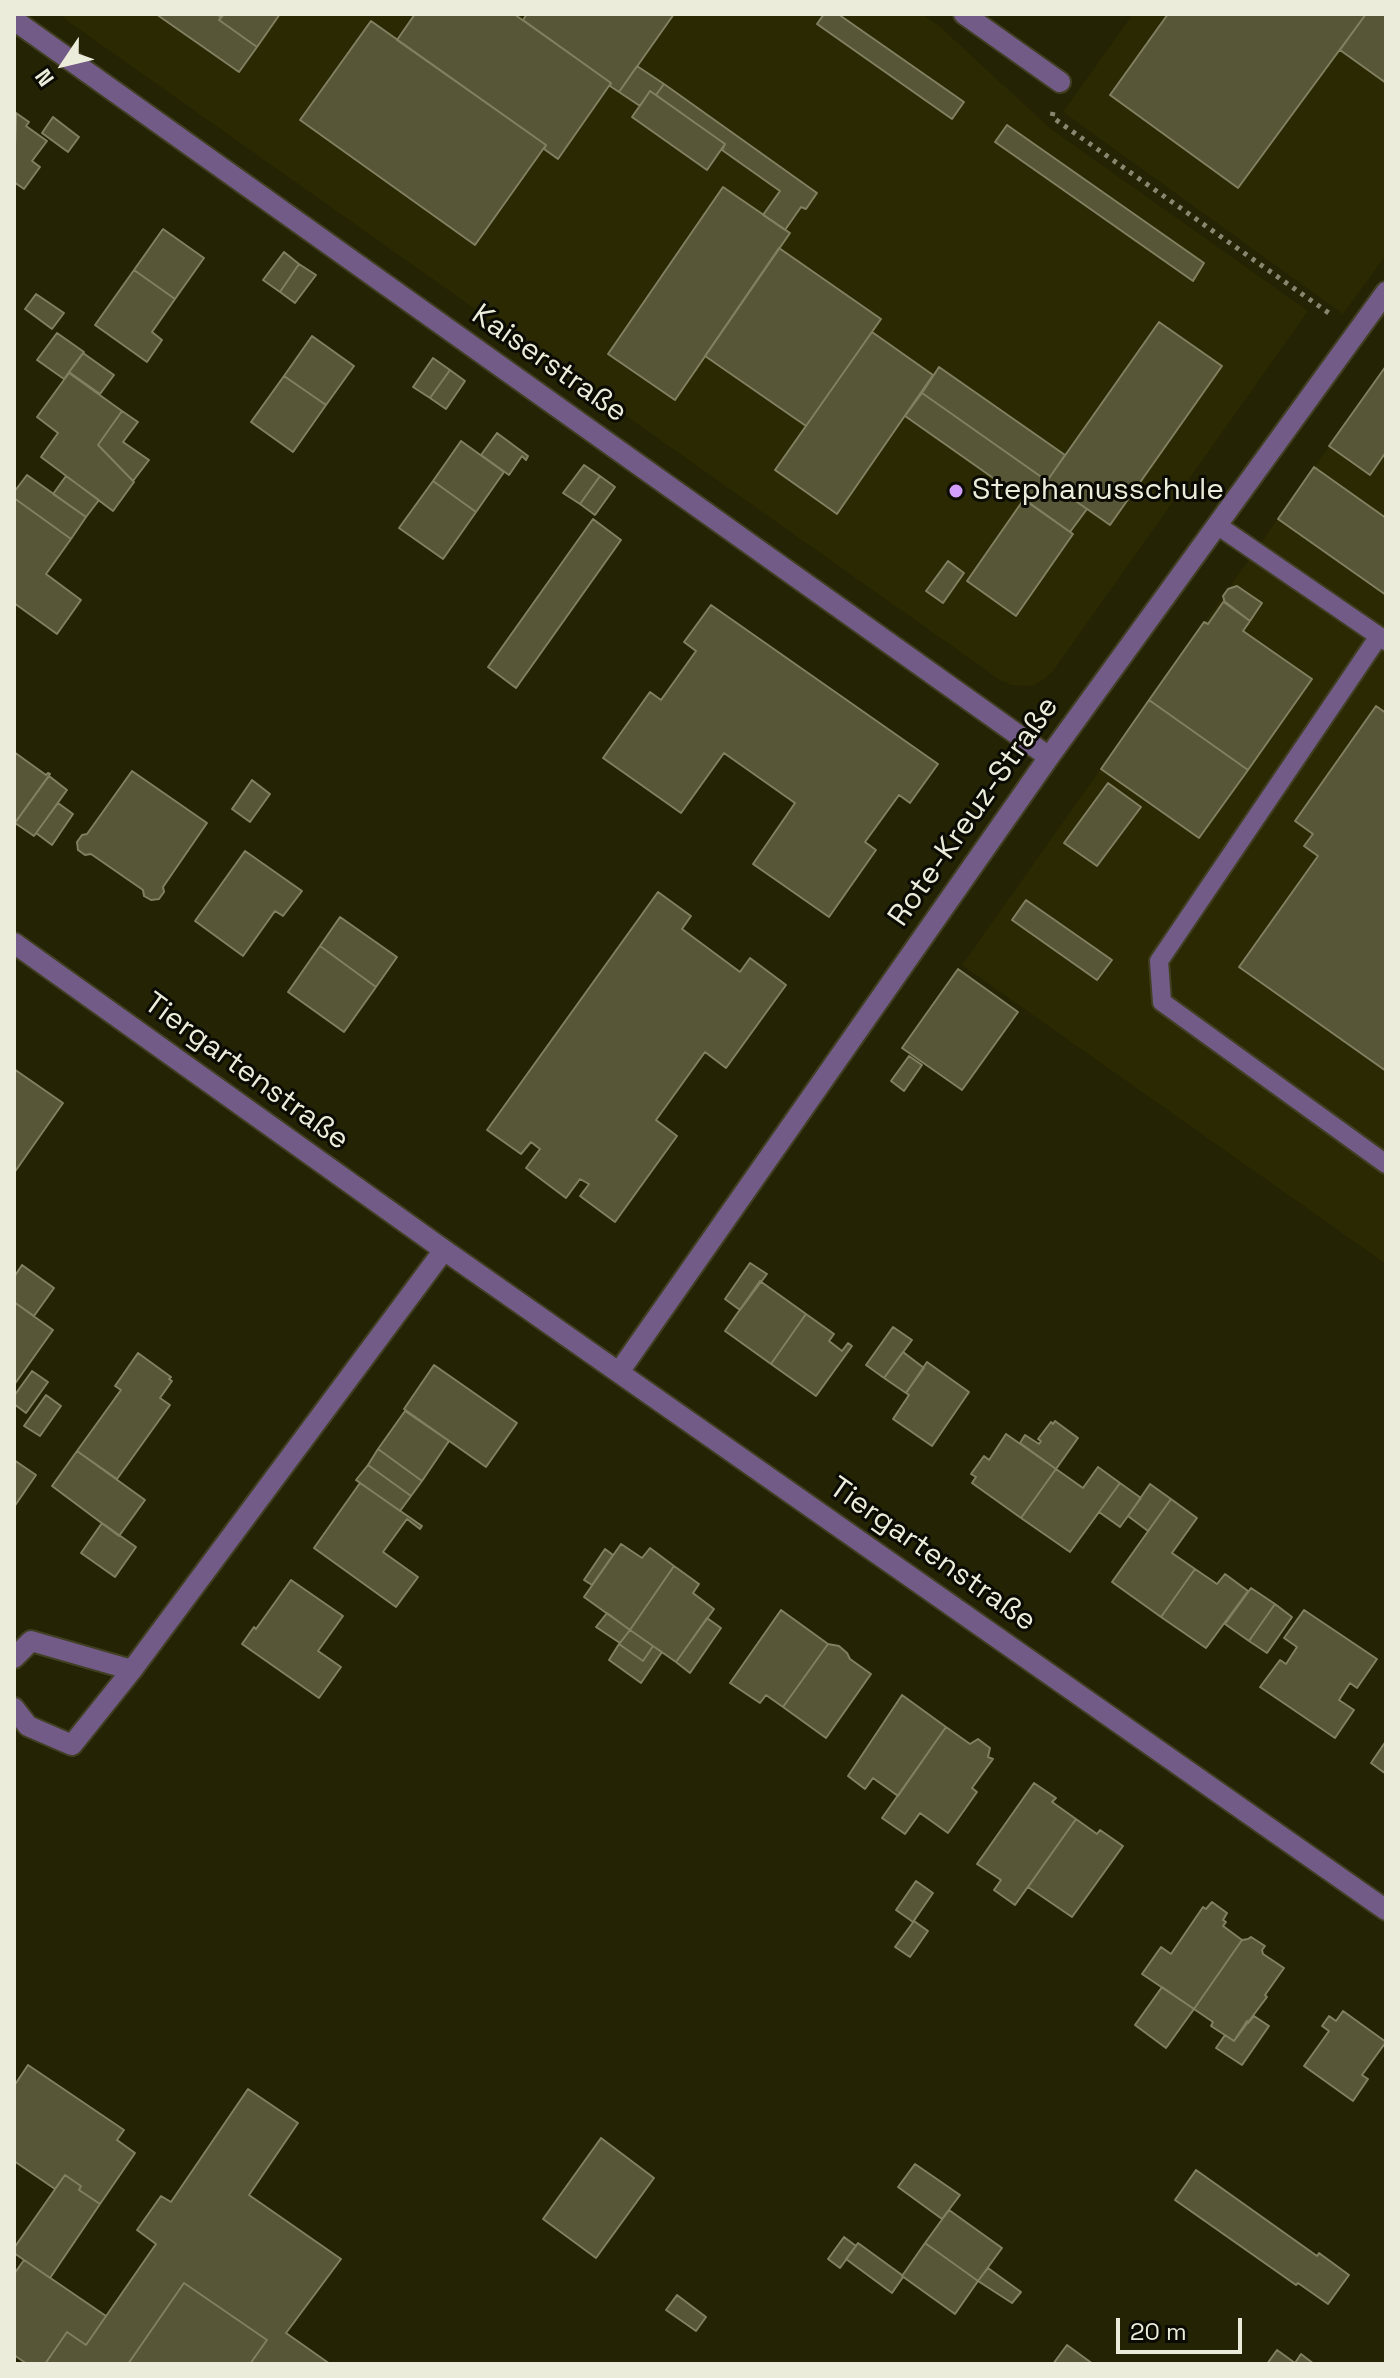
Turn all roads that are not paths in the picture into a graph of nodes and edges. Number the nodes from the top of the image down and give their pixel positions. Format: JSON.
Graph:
{"nodes":[{"id":1,"x":964,"y":14,"type":"edge"},
{"id":2,"x":14,"y":20,"type":"edge"},
{"id":3,"x":1060,"y":82,"type":"road end"},
{"id":4,"x":1386,"y":292,"type":"edge"},
{"id":5,"x":1217,"y":525,"type":"junction"},
{"id":6,"x":1382,"y":639,"type":"edge"},
{"id":7,"x":1049,"y":757,"type":"junction"},
{"id":8,"x":14,"y":943,"type":"edge"},
{"id":9,"x":1386,"y":1164,"type":"edge"},
{"id":10,"x":444,"y":1250,"type":"junction"},
{"id":11,"x":619,"y":1372,"type":"junction"},
{"id":12,"x":14,"y":1658,"type":"edge"},
{"id":13,"x":132,"y":1670,"type":"junction"},
{"id":14,"x":14,"y":1708,"type":"edge"},
{"id":15,"x":1386,"y":1910,"type":"edge"}],
"edges":[{"from":1,"to":3,"type":"street"},
{"from":2,"to":7,"type":"street","name":"Kaiserstraße"},
{"from":4,"to":5,"type":"street","name":"Rote-Kreuz-Straße"},
{"from":5,"to":6,"type":"lane"},
{"from":5,"to":7,"type":"street","name":"Rote-Kreuz-Straße"},
{"from":6,"to":9,"type":"lane"},
{"from":7,"to":11,"type":"street","name":"Rote-Kreuz-Straße"},
{"from":8,"to":10,"type":"street","name":"Tiergartenstraße"},
{"from":10,"to":11,"type":"street","name":"Tiergartenstraße"},
{"from":10,"to":13,"type":"street"},
{"from":11,"to":15,"type":"street","name":"Tiergartenstraße"},
{"from":12,"to":13,"type":"street"},
{"from":13,"to":14,"type":"street"}]}
